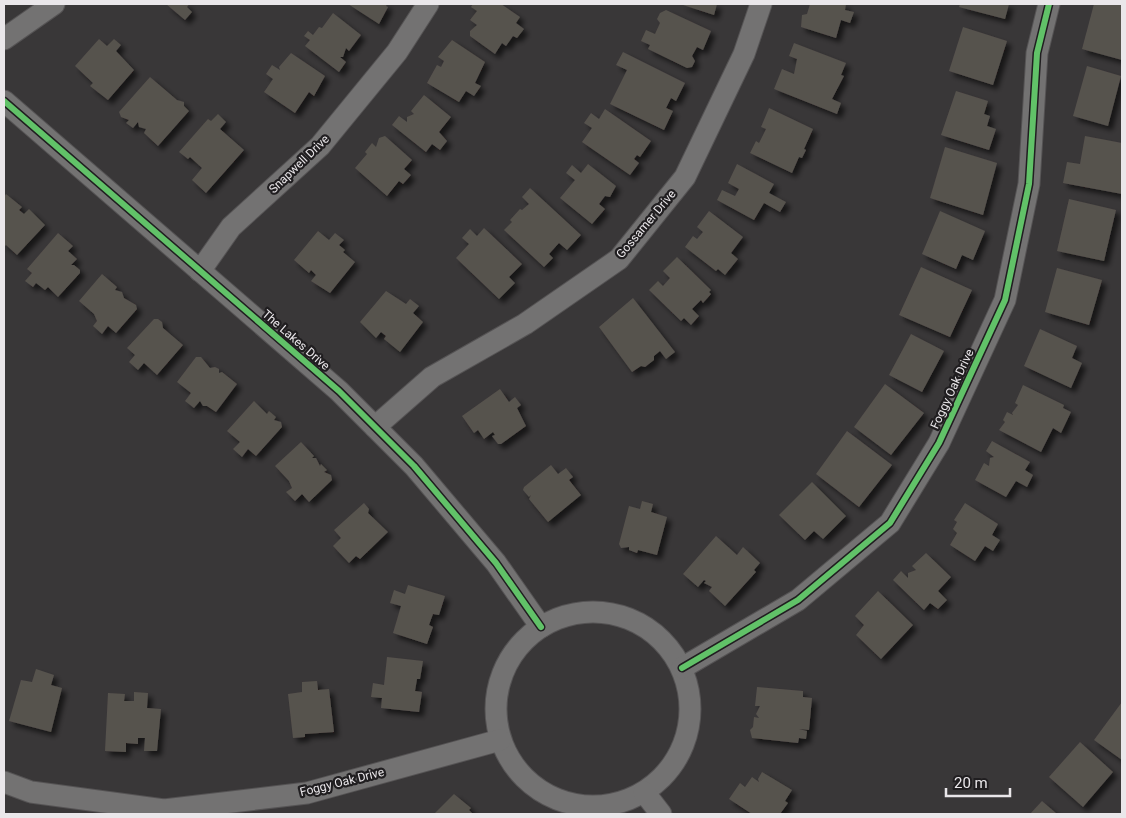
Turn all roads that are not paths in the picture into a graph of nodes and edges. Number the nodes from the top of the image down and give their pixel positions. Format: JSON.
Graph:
{"nodes":[{"id":1,"x":54,"y":4,"type":"edge"},
{"id":2,"x":428,"y":4,"type":"edge"},
{"id":3,"x":761,"y":4,"type":"edge"},
{"id":4,"x":1049,"y":4,"type":"edge"},
{"id":5,"x":4,"y":38,"type":"edge"},
{"id":6,"x":4,"y":101,"type":"edge"},
{"id":7,"x":200,"y":272,"type":"junction"},
{"id":8,"x":375,"y":427,"type":"junction"},
{"id":9,"x":541,"y":627,"type":"junction"},
{"id":10,"x":682,"y":668,"type":"junction"},
{"id":11,"x":500,"y":740,"type":"junction"},
{"id":12,"x":4,"y":782,"type":"edge"},
{"id":13,"x":644,"y":792,"type":"junction"},
{"id":14,"x":244,"y":807,"type":"edge"},
{"id":15,"x":661,"y":814,"type":"edge"}],
"edges":[{"from":1,"to":5,"type":"street"},
{"from":2,"to":7,"type":"street","name":"Snapwell Drive"},
{"from":3,"to":8,"type":"street","name":"Gossamer Drive"},
{"from":4,"to":10,"type":"street","name":"Foggy Oak Drive"},
{"from":6,"to":7,"type":"street","name":"The Lakes Drive"},
{"from":7,"to":8,"type":"street","name":"The Lakes Drive"},
{"from":8,"to":9,"type":"street","name":"The Lakes Drive"},
{"from":9,"to":10,"type":"street"},
{"from":9,"to":11,"type":"street"},
{"from":10,"to":13,"type":"street"},
{"from":11,"to":13,"type":"street"},
{"from":11,"to":14,"type":"street","name":"Foggy Oak Drive"},
{"from":12,"to":14,"type":"street","name":"Foggy Oak Drive"},
{"from":13,"to":15,"type":"street"}]}
